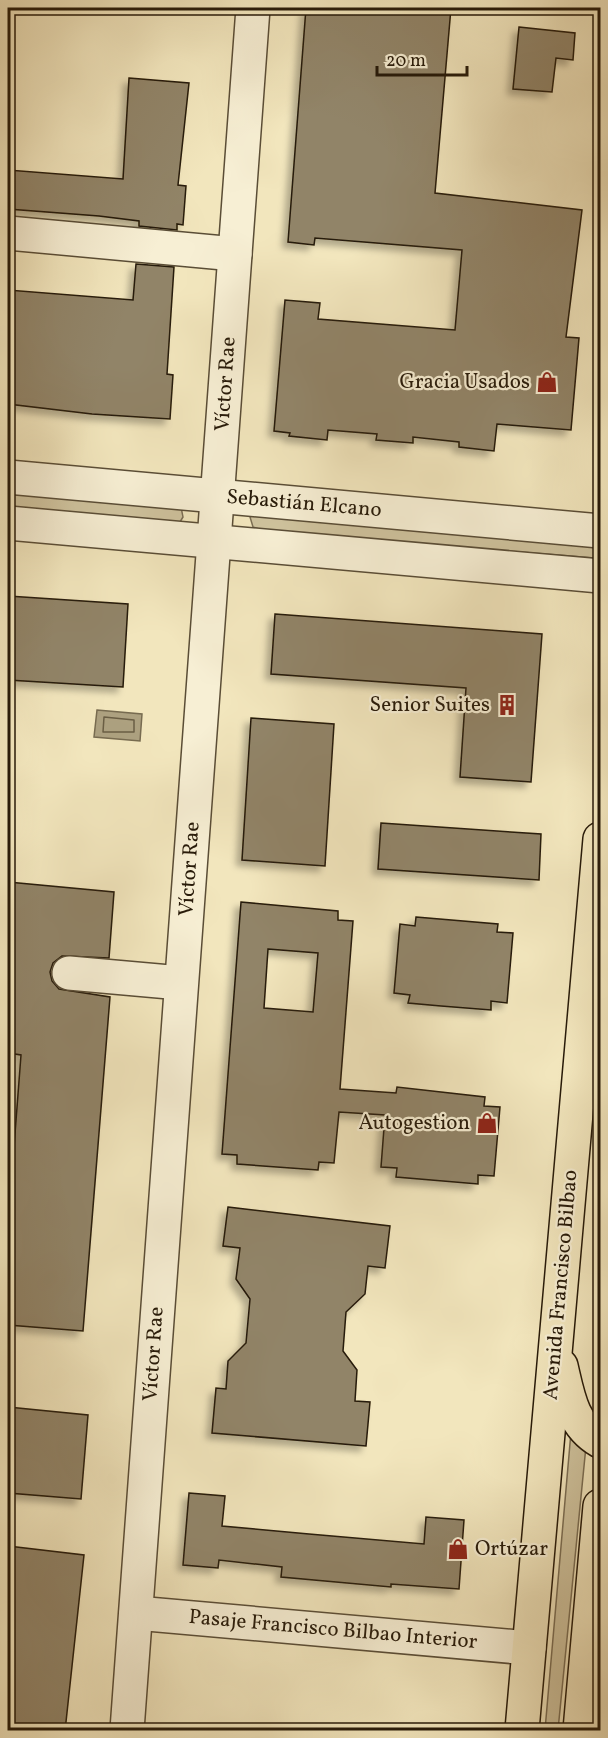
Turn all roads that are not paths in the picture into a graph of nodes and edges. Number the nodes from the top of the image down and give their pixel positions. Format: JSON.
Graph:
{"nodes":[{"id":1,"x":253,"y":8,"type":"edge"},
{"id":2,"x":18,"y":234,"type":"edge"},
{"id":3,"x":235,"y":254,"type":"junction"},
{"id":4,"x":8,"y":477,"type":"edge"},
{"id":5,"x":218,"y":496,"type":"junction"},
{"id":6,"x":8,"y":523,"type":"edge"},
{"id":7,"x":600,"y":531,"type":"edge"},
{"id":8,"x":214,"y":542,"type":"junction"},
{"id":9,"x":600,"y":576,"type":"edge"},
{"id":10,"x":600,"y":839,"type":"edge"},
{"id":11,"x":69,"y":973,"type":"dead end"},
{"id":12,"x":181,"y":983,"type":"junction"},
{"id":13,"x":556,"y":1344,"type":"junction"},
{"id":14,"x":600,"y":1441,"type":"edge"},
{"id":15,"x":600,"y":1506,"type":"edge"},
{"id":16,"x":136,"y":1613,"type":"junction"},
{"id":17,"x":529,"y":1648,"type":"junction"},
{"id":18,"x":127,"y":1731,"type":"edge"},
{"id":19,"x":522,"y":1731,"type":"edge"},
{"id":20,"x":580,"y":1731,"type":"edge"}],
"edges":[{"from":1,"to":3,"type":"street","name":"Víctor Rae"},
{"from":2,"to":3,"type":"street"},
{"from":3,"to":5,"type":"street","name":"Víctor Rae"},
{"from":4,"to":5,"type":"street","name":"Sebastián Elcano"},
{"from":5,"to":7,"type":"street","name":"Sebastián Elcano"},
{"from":5,"to":8,"type":"street","name":"Víctor Rae"},
{"from":6,"to":8,"type":"street"},
{"from":8,"to":9,"type":"street"},
{"from":8,"to":12,"type":"street","name":"Víctor Rae"},
{"from":10,"to":13,"type":"main road","name":"Avenida Francisco Bilbao"},
{"from":11,"to":12,"type":"street"},
{"from":12,"to":16,"type":"street","name":"Víctor Rae"},
{"from":13,"to":14,"type":"main road"},
{"from":13,"to":17,"type":"main road","name":"Avenida Francisco Bilbao"},
{"from":15,"to":20,"type":"main road"},
{"from":16,"to":17,"type":"street","name":"Pasaje Francisco Bilbao Interior"},
{"from":16,"to":18,"type":"street","name":"Víctor Rae"},
{"from":17,"to":19,"type":"main road","name":"Avenida Francisco Bilbao"}]}
